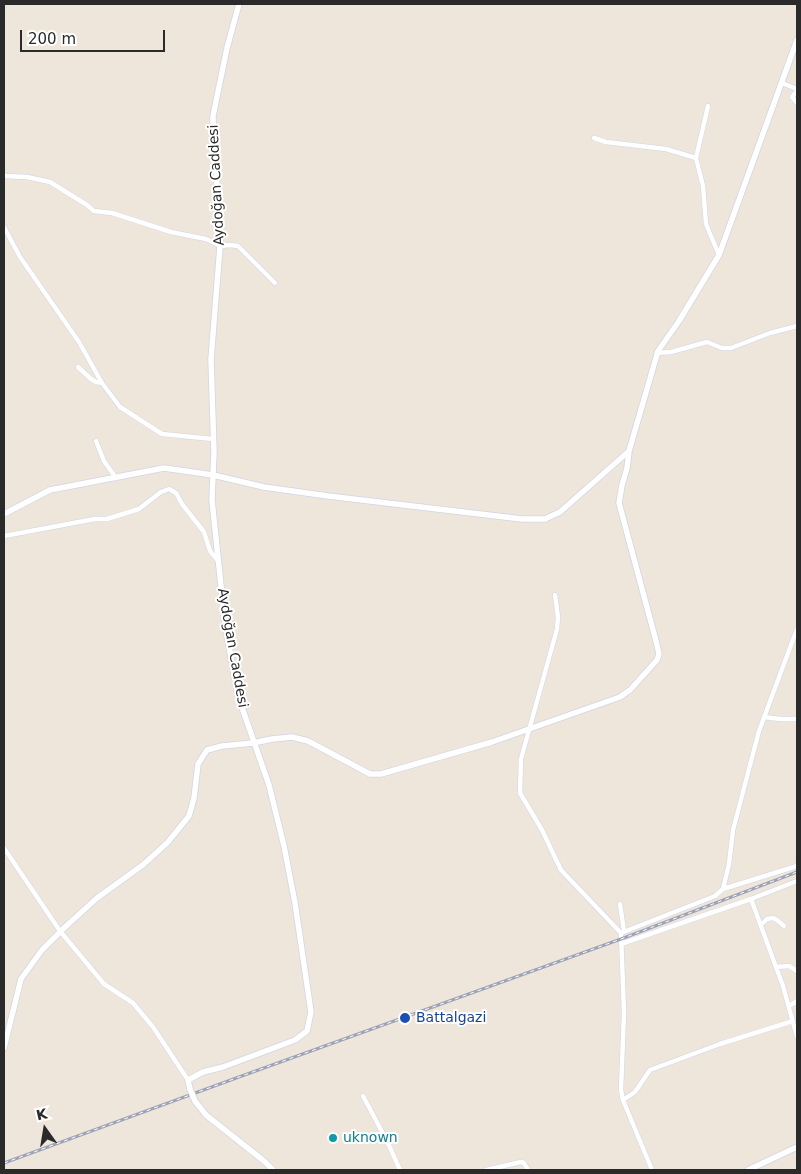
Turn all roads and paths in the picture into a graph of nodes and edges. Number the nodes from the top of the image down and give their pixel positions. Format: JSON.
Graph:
{"nodes":[{"id":1,"x":238,"y":4,"type":"edge"},
{"id":2,"x":797,"y":40,"type":"edge"},
{"id":3,"x":782,"y":84,"type":"junction"},
{"id":4,"x":797,"y":90,"type":"edge"},
{"id":5,"x":797,"y":103,"type":"edge"},
{"id":6,"x":708,"y":106,"type":"dead end"},
{"id":7,"x":594,"y":138,"type":"dead end"},
{"id":8,"x":696,"y":158,"type":"junction"},
{"id":9,"x":4,"y":176,"type":"edge"},
{"id":10,"x":4,"y":227,"type":"edge"},
{"id":11,"x":221,"y":246,"type":"junction"},
{"id":12,"x":719,"y":255,"type":"junction"},
{"id":13,"x":275,"y":283,"type":"dead end"},
{"id":14,"x":797,"y":326,"type":"edge"},
{"id":15,"x":657,"y":353,"type":"junction"},
{"id":16,"x":78,"y":367,"type":"dead end"},
{"id":17,"x":102,"y":383,"type":"junction"},
{"id":18,"x":213,"y":439,"type":"junction"},
{"id":19,"x":96,"y":441,"type":"dead end"},
{"id":20,"x":629,"y":451,"type":"junction"},
{"id":21,"x":213,"y":475,"type":"junction"},
{"id":22,"x":116,"y":478,"type":"junction"},
{"id":23,"x":4,"y":514,"type":"edge"},
{"id":24,"x":4,"y":536,"type":"edge"},
{"id":25,"x":220,"y":563,"type":"junction"},
{"id":26,"x":556,"y":595,"type":"dead end"},
{"id":27,"x":797,"y":629,"type":"edge"},
{"id":28,"x":764,"y":717,"type":"junction"},
{"id":29,"x":797,"y":719,"type":"edge"},
{"id":30,"x":529,"y":729,"type":"junction"},
{"id":31,"x":253,"y":743,"type":"junction"},
{"id":32,"x":4,"y":848,"type":"edge"},
{"id":33,"x":797,"y":866,"type":"edge"},
{"id":34,"x":797,"y":881,"type":"edge"},
{"id":35,"x":723,"y":889,"type":"junction"},
{"id":36,"x":751,"y":899,"type":"junction"},
{"id":37,"x":620,"y":904,"type":"dead end"},
{"id":38,"x":761,"y":925,"type":"junction"},
{"id":39,"x":784,"y":926,"type":"dead end"},
{"id":40,"x":60,"y":932,"type":"junction"},
{"id":41,"x":622,"y":932,"type":"junction"},
{"id":42,"x":621,"y":944,"type":"junction"},
{"id":43,"x":776,"y":967,"type":"junction"},
{"id":44,"x":797,"y":971,"type":"edge"},
{"id":45,"x":797,"y":1001,"type":"edge"},
{"id":46,"x":789,"y":1006,"type":"junction"},
{"id":47,"x":793,"y":1021,"type":"junction"},
{"id":48,"x":797,"y":1037,"type":"edge"},
{"id":49,"x":4,"y":1048,"type":"edge"},
{"id":50,"x":188,"y":1080,"type":"junction"},
{"id":51,"x":363,"y":1096,"type":"dead end"},
{"id":52,"x":623,"y":1100,"type":"junction"},
{"id":53,"x":797,"y":1147,"type":"edge"},
{"id":54,"x":273,"y":1170,"type":"edge"},
{"id":55,"x":400,"y":1170,"type":"edge"},
{"id":56,"x":486,"y":1170,"type":"edge"},
{"id":57,"x":528,"y":1170,"type":"edge"},
{"id":58,"x":652,"y":1170,"type":"edge"},
{"id":59,"x":748,"y":1170,"type":"edge"}],
"edges":[{"from":1,"to":11,"type":"street","name":"Aydoğan Caddesi"},
{"from":2,"to":3,"type":"street"},
{"from":3,"to":4,"type":"street"},
{"from":3,"to":12,"type":"street"},
{"from":4,"to":5,"type":"street"},
{"from":6,"to":8,"type":"street"},
{"from":7,"to":8,"type":"street"},
{"from":8,"to":12,"type":"street"},
{"from":9,"to":11,"type":"street"},
{"from":10,"to":17,"type":"street"},
{"from":11,"to":13,"type":"street"},
{"from":11,"to":18,"type":"street","name":"Aydoğan Caddesi"},
{"from":12,"to":15,"type":"street"},
{"from":14,"to":15,"type":"street"},
{"from":15,"to":20,"type":"street"},
{"from":16,"to":17,"type":"street"},
{"from":17,"to":18,"type":"street"},
{"from":18,"to":21,"type":"street","name":"Aydoğan Caddesi"},
{"from":19,"to":22,"type":"street"},
{"from":20,"to":21,"type":"street"},
{"from":20,"to":30,"type":"street"},
{"from":21,"to":22,"type":"street"},
{"from":21,"to":25,"type":"street","name":"Aydoğan Caddesi"},
{"from":22,"to":23,"type":"street"},
{"from":24,"to":25,"type":"street"},
{"from":25,"to":31,"type":"street","name":"Aydoğan Caddesi"},
{"from":26,"to":30,"type":"street"},
{"from":27,"to":28,"type":"street"},
{"from":28,"to":29,"type":"street"},
{"from":28,"to":35,"type":"street"},
{"from":30,"to":31,"type":"street"},
{"from":30,"to":41,"type":"street"},
{"from":31,"to":40,"type":"street"},
{"from":31,"to":50,"type":"street","name":"Aydoğan Caddesi"},
{"from":32,"to":40,"type":"street"},
{"from":33,"to":35,"type":"street"},
{"from":34,"to":36,"type":"street"},
{"from":35,"to":41,"type":"street"},
{"from":36,"to":38,"type":"street"},
{"from":36,"to":42,"type":"street"},
{"from":37,"to":41,"type":"street"},
{"from":38,"to":39,"type":"street"},
{"from":38,"to":43,"type":"street"},
{"from":40,"to":49,"type":"street"},
{"from":40,"to":50,"type":"street"},
{"from":41,"to":42,"type":"street"},
{"from":42,"to":52,"type":"street"},
{"from":43,"to":44,"type":"street"},
{"from":43,"to":46,"type":"street"},
{"from":45,"to":46,"type":"street"},
{"from":46,"to":47,"type":"street"},
{"from":47,"to":48,"type":"street"},
{"from":47,"to":52,"type":"street"},
{"from":50,"to":54,"type":"street","bridge":true},
{"from":51,"to":55,"type":"street"},
{"from":52,"to":58,"type":"street"},
{"from":53,"to":59,"type":"street"},
{"from":56,"to":57,"type":"street"}]}
